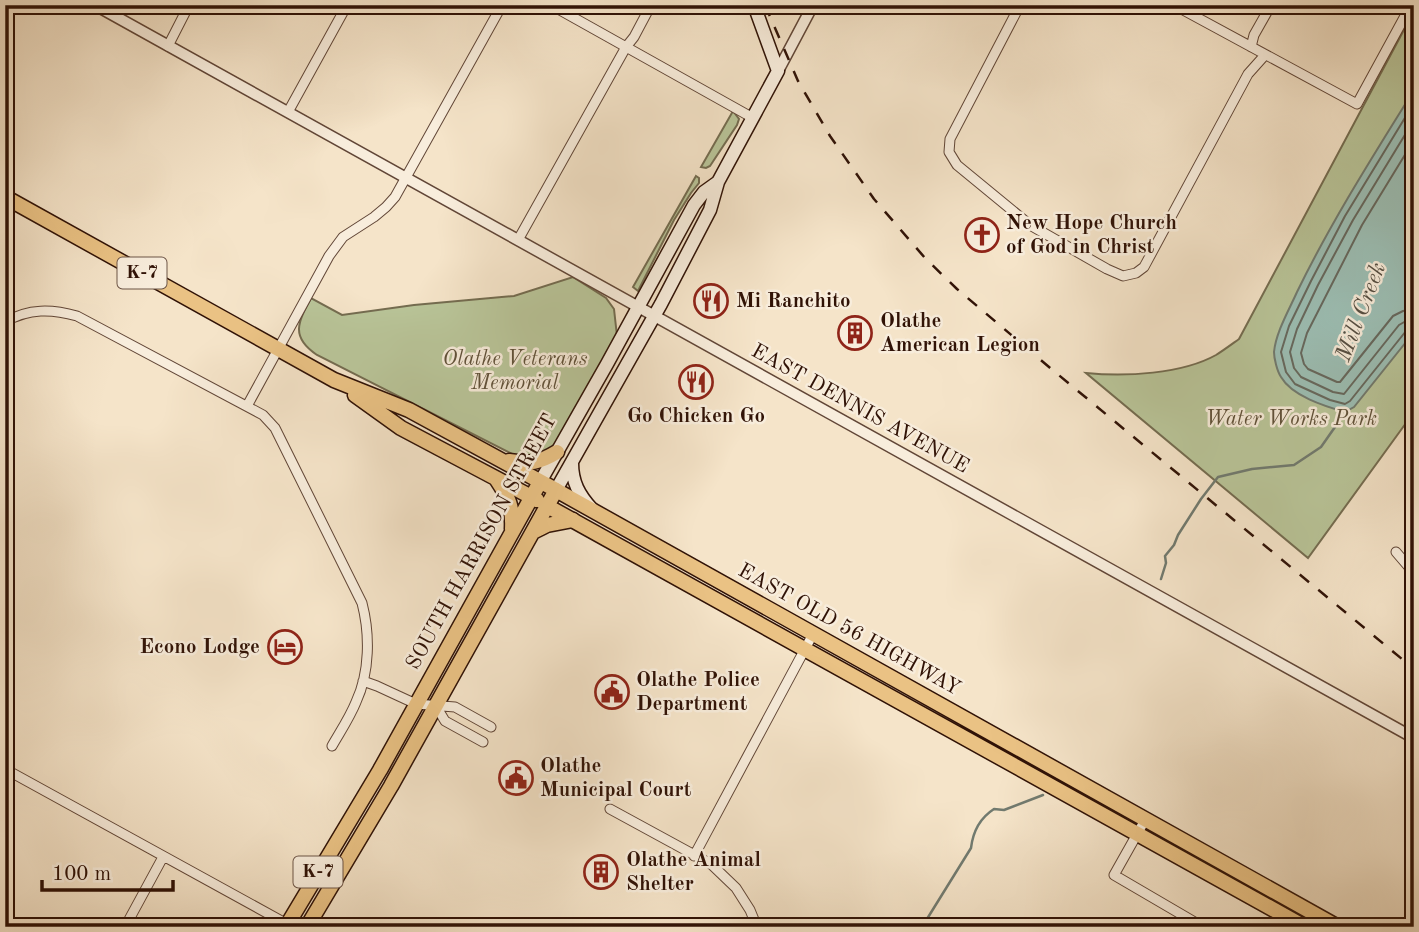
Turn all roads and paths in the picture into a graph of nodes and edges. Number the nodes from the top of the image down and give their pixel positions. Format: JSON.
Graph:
{"nodes":[{"id":1,"x":95,"y":5,"type":"edge"},
{"id":2,"x":189,"y":5,"type":"edge"},
{"id":3,"x":347,"y":5,"type":"edge"},
{"id":4,"x":502,"y":5,"type":"edge"},
{"id":5,"x":551,"y":5,"type":"edge"},
{"id":6,"x":652,"y":5,"type":"edge"},
{"id":7,"x":754,"y":5,"type":"edge"},
{"id":8,"x":813,"y":5,"type":"edge"},
{"id":9,"x":1020,"y":5,"type":"edge"},
{"id":10,"x":1174,"y":5,"type":"edge"},
{"id":11,"x":1270,"y":5,"type":"edge"},
{"id":12,"x":1411,"y":5,"type":"edge"},
{"id":13,"x":168,"y":46,"type":"junction"},
{"id":14,"x":626,"y":47,"type":"junction"},
{"id":15,"x":1251,"y":47,"type":"junction"},
{"id":16,"x":1265,"y":55,"type":"junction"},
{"id":17,"x":778,"y":71,"type":"junction"},
{"id":18,"x":288,"y":112,"type":"junction"},
{"id":19,"x":753,"y":118,"type":"junction"},
{"id":20,"x":407,"y":178,"type":"junction"},
{"id":21,"x":718,"y":182,"type":"junction"},
{"id":22,"x":5,"y":197,"type":"edge"},
{"id":23,"x":518,"y":240,"type":"junction"},
{"id":24,"x":638,"y":308,"type":"junction"},
{"id":25,"x":654,"y":317,"type":"junction"},
{"id":26,"x":5,"y":322,"type":"edge"},
{"id":27,"x":278,"y":348,"type":"junction"},
{"id":28,"x":334,"y":380,"type":"junction"},
{"id":29,"x":247,"y":406,"type":"junction"},
{"id":30,"x":557,"y":452,"type":"junction"},
{"id":31,"x":498,"y":459,"type":"junction"},
{"id":32,"x":572,"y":460,"type":"junction"},
{"id":33,"x":496,"y":478,"type":"junction"},
{"id":34,"x":540,"y":482,"type":"junction"},
{"id":35,"x":556,"y":490,"type":"junction"},
{"id":36,"x":531,"y":497,"type":"junction"},
{"id":37,"x":547,"y":506,"type":"junction"},
{"id":38,"x":594,"y":512,"type":"junction"},
{"id":39,"x":573,"y":520,"type":"junction"},
{"id":40,"x":512,"y":532,"type":"junction"},
{"id":41,"x":532,"y":533,"type":"junction"},
{"id":42,"x":1396,"y":552,"type":"dead end"},
{"id":43,"x":1414,"y":573,"type":"edge"},
{"id":44,"x":813,"y":634,"type":"junction"},
{"id":45,"x":805,"y":649,"type":"junction"},
{"id":46,"x":363,"y":681,"type":"junction"},
{"id":47,"x":416,"y":704,"type":"junction"},
{"id":48,"x":436,"y":706,"type":"junction"},
{"id":49,"x":491,"y":727,"type":"dead end"},
{"id":50,"x":1414,"y":738,"type":"edge"},
{"id":51,"x":483,"y":741,"type":"dead end"},
{"id":52,"x":332,"y":746,"type":"dead end"},
{"id":53,"x":5,"y":769,"type":"edge"},
{"id":54,"x":610,"y":810,"type":"dead end"},
{"id":55,"x":1145,"y":820,"type":"junction"},
{"id":56,"x":1137,"y":834,"type":"junction"},
{"id":57,"x":694,"y":856,"type":"junction"},
{"id":58,"x":163,"y":857,"type":"junction"},
{"id":59,"x":286,"y":925,"type":"edge"},
{"id":60,"x":125,"y":927,"type":"edge"},
{"id":61,"x":307,"y":927,"type":"edge"},
{"id":62,"x":757,"y":927,"type":"edge"},
{"id":63,"x":1203,"y":927,"type":"edge"},
{"id":64,"x":1305,"y":927,"type":"edge"},
{"id":65,"x":1338,"y":927,"type":"edge"}],
"edges":[{"from":1,"to":13,"type":"street","name":"EAST DENNIS AVENUE"},
{"from":2,"to":13,"type":"street"},
{"from":3,"to":18,"type":"street"},
{"from":4,"to":20,"type":"street"},
{"from":5,"to":14,"type":"street"},
{"from":6,"to":14,"type":"street"},
{"from":7,"to":17,"type":"main road"},
{"from":8,"to":17,"type":"street","name":"SOUTH HARRISON STREET"},
{"from":9,"to":16,"type":"street"},
{"from":10,"to":15,"type":"street"},
{"from":11,"to":15,"type":"street"},
{"from":12,"to":16,"type":"street"},
{"from":13,"to":18,"type":"street","name":"EAST DENNIS AVENUE"},
{"from":14,"to":19,"type":"street"},
{"from":14,"to":23,"type":"street"},
{"from":15,"to":16,"type":"street"},
{"from":17,"to":19,"type":"main road","name":"SOUTH HARRISON STREET"},
{"from":18,"to":20,"type":"street","name":"EAST DENNIS AVENUE"},
{"from":19,"to":21,"type":"main road","name":"SOUTH HARRISON STREET"},
{"from":20,"to":23,"type":"street","name":"EAST DENNIS AVENUE"},
{"from":20,"to":27,"type":"street"},
{"from":21,"to":24,"type":"main road","name":"SOUTH HARRISON STREET"},
{"from":21,"to":25,"type":"main road","name":"SOUTH HARRISON STREET"},
{"from":22,"to":27,"type":"main road","number":"K-7"},
{"from":23,"to":24,"type":"street","name":"EAST DENNIS AVENUE"},
{"from":24,"to":25,"type":"street","name":"EAST DENNIS AVENUE"},
{"from":24,"to":30,"type":"main road","name":"SOUTH HARRISON STREET"},
{"from":25,"to":32,"type":"main road","name":"SOUTH HARRISON STREET"},
{"from":25,"to":50,"type":"street","name":"EAST DENNIS AVENUE"},
{"from":26,"to":29,"type":"street"},
{"from":27,"to":28,"type":"main road","name":"EAST OLD 56 HIGHWAY","number":"K-7"},
{"from":27,"to":29,"type":"street"},
{"from":28,"to":31,"type":"main road","name":"EAST OLD 56 HIGHWAY","number":"K-7"},
{"from":28,"to":33,"type":"main road","name":"EAST OLD 56 HIGHWAY","number":"K-7"},
{"from":29,"to":46,"type":"street"},
{"from":30,"to":31,"type":"main road"},
{"from":30,"to":34,"type":"main road","name":"SOUTH HARRISON STREET"},
{"from":31,"to":34,"type":"main road","name":"EAST OLD 56 HIGHWAY","number":"K-7"},
{"from":32,"to":35,"type":"main road","name":"SOUTH HARRISON STREET"},
{"from":32,"to":38,"type":"main road"},
{"from":33,"to":36,"type":"main road","name":"EAST OLD 56 HIGHWAY"},
{"from":33,"to":40,"type":"main road"},
{"from":34,"to":35,"type":"main road","name":"EAST OLD 56 HIGHWAY","number":"K-7"},
{"from":34,"to":36,"type":"main road","name":"SOUTH HARRISON STREET"},
{"from":35,"to":37,"type":"main road","name":"SOUTH HARRISON STREET","number":"K-7"},
{"from":35,"to":38,"type":"main road","name":"EAST OLD 56 HIGHWAY"},
{"from":36,"to":37,"type":"main road","name":"EAST OLD 56 HIGHWAY"},
{"from":36,"to":40,"type":"main road","name":"SOUTH HARRISON STREET"},
{"from":37,"to":39,"type":"main road","name":"EAST OLD 56 HIGHWAY"},
{"from":37,"to":41,"type":"main road","name":"SOUTH HARRISON STREET","number":"K-7"},
{"from":38,"to":44,"type":"main road","name":"EAST OLD 56 HIGHWAY"},
{"from":39,"to":41,"type":"main road"},
{"from":39,"to":45,"type":"main road","name":"EAST OLD 56 HIGHWAY"},
{"from":40,"to":47,"type":"main road","name":"SOUTH HARRISON STREET","number":"K-7"},
{"from":41,"to":48,"type":"main road","name":"SOUTH HARRISON STREET","number":"K-7"},
{"from":42,"to":43,"type":"street"},
{"from":44,"to":45,"type":"street"},
{"from":44,"to":55,"type":"main road","name":"EAST OLD 56 HIGHWAY"},
{"from":45,"to":56,"type":"main road","name":"EAST OLD 56 HIGHWAY"},
{"from":45,"to":57,"type":"street"},
{"from":46,"to":47,"type":"street"},
{"from":46,"to":52,"type":"street"},
{"from":47,"to":48,"type":"street"},
{"from":47,"to":59,"type":"main road","name":"SOUTH HARRISON STREET","number":"K-7"},
{"from":48,"to":49,"type":"street"},
{"from":48,"to":51,"type":"street"},
{"from":48,"to":61,"type":"main road","name":"SOUTH HARRISON STREET","number":"K-7"},
{"from":53,"to":58,"type":"street"},
{"from":54,"to":57,"type":"street"},
{"from":55,"to":56,"type":"street"},
{"from":55,"to":65,"type":"main road","name":"EAST OLD 56 HIGHWAY"},
{"from":56,"to":63,"type":"street"},
{"from":56,"to":64,"type":"main road","name":"EAST OLD 56 HIGHWAY"},
{"from":57,"to":62,"type":"street"},
{"from":58,"to":59,"type":"street"},
{"from":58,"to":60,"type":"street"}]}
